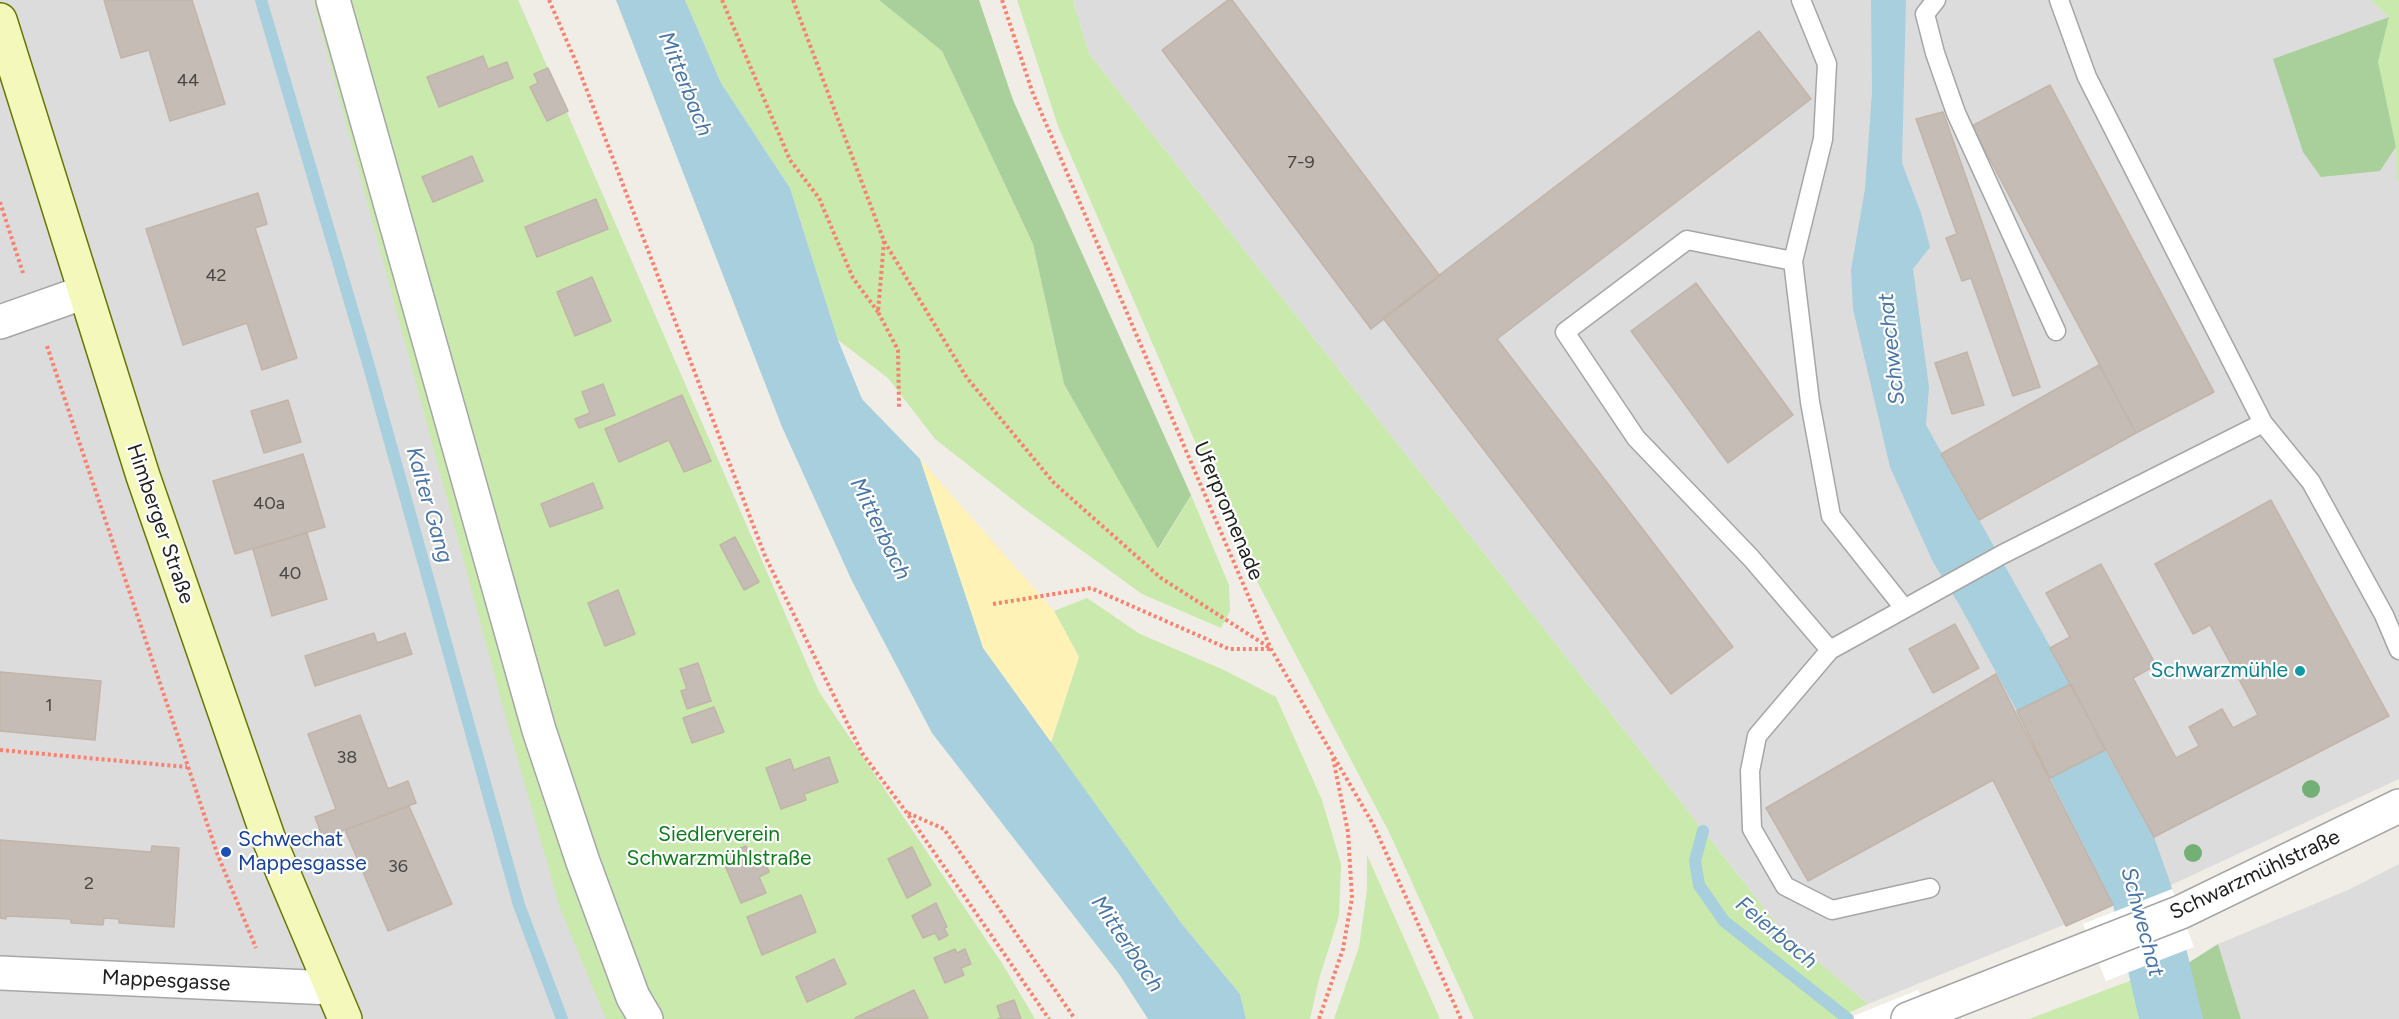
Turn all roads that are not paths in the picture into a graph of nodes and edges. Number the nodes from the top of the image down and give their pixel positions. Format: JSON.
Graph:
{"nodes":[{"id":1,"x":333,"y":0,"type":"edge"},
{"id":2,"x":1801,"y":0,"type":"edge"},
{"id":3,"x":1936,"y":0,"type":"edge"},
{"id":4,"x":2059,"y":0,"type":"edge"},
{"id":5,"x":0,"y":20,"type":"edge"},
{"id":6,"x":1793,"y":261,"type":"junction"},
{"id":7,"x":85,"y":292,"type":"junction"},
{"id":8,"x":0,"y":322,"type":"edge"},
{"id":9,"x":2055,"y":331,"type":"dead end"},
{"id":10,"x":2263,"y":423,"type":"junction"},
{"id":11,"x":1904,"y":609,"type":"junction"},
{"id":12,"x":1830,"y":650,"type":"junction"},
{"id":13,"x":2399,"y":650,"type":"edge"},
{"id":14,"x":2399,"y":806,"type":"edge"},
{"id":15,"x":1930,"y":888,"type":"dead end"},
{"id":16,"x":0,"y":973,"type":"edge"},
{"id":17,"x":332,"y":988,"type":"junction"},
{"id":18,"x":1918,"y":1016,"type":"edge"},
{"id":19,"x":345,"y":1019,"type":"edge"},
{"id":20,"x":646,"y":1019,"type":"edge"}],
"edges":[{"from":1,"to":20,"type":"street"},
{"from":2,"to":6,"type":"lane"},
{"from":3,"to":9,"type":"lane"},
{"from":4,"to":10,"type":"lane"},
{"from":5,"to":7,"type":"main road","name":"Himberger Straße"},
{"from":6,"to":11,"type":"lane"},
{"from":6,"to":12,"type":"lane"},
{"from":7,"to":8,"type":"street"},
{"from":7,"to":17,"type":"main road","name":"Himberger Straße"},
{"from":10,"to":11,"type":"lane"},
{"from":10,"to":13,"type":"lane"},
{"from":11,"to":12,"type":"lane"},
{"from":12,"to":15,"type":"lane"},
{"from":14,"to":18,"type":"street","name":"Schwarzmühlstraße"},
{"from":16,"to":17,"type":"street","name":"Mappesgasse"},
{"from":17,"to":19,"type":"main road","name":"Himberger Straße"}]}
